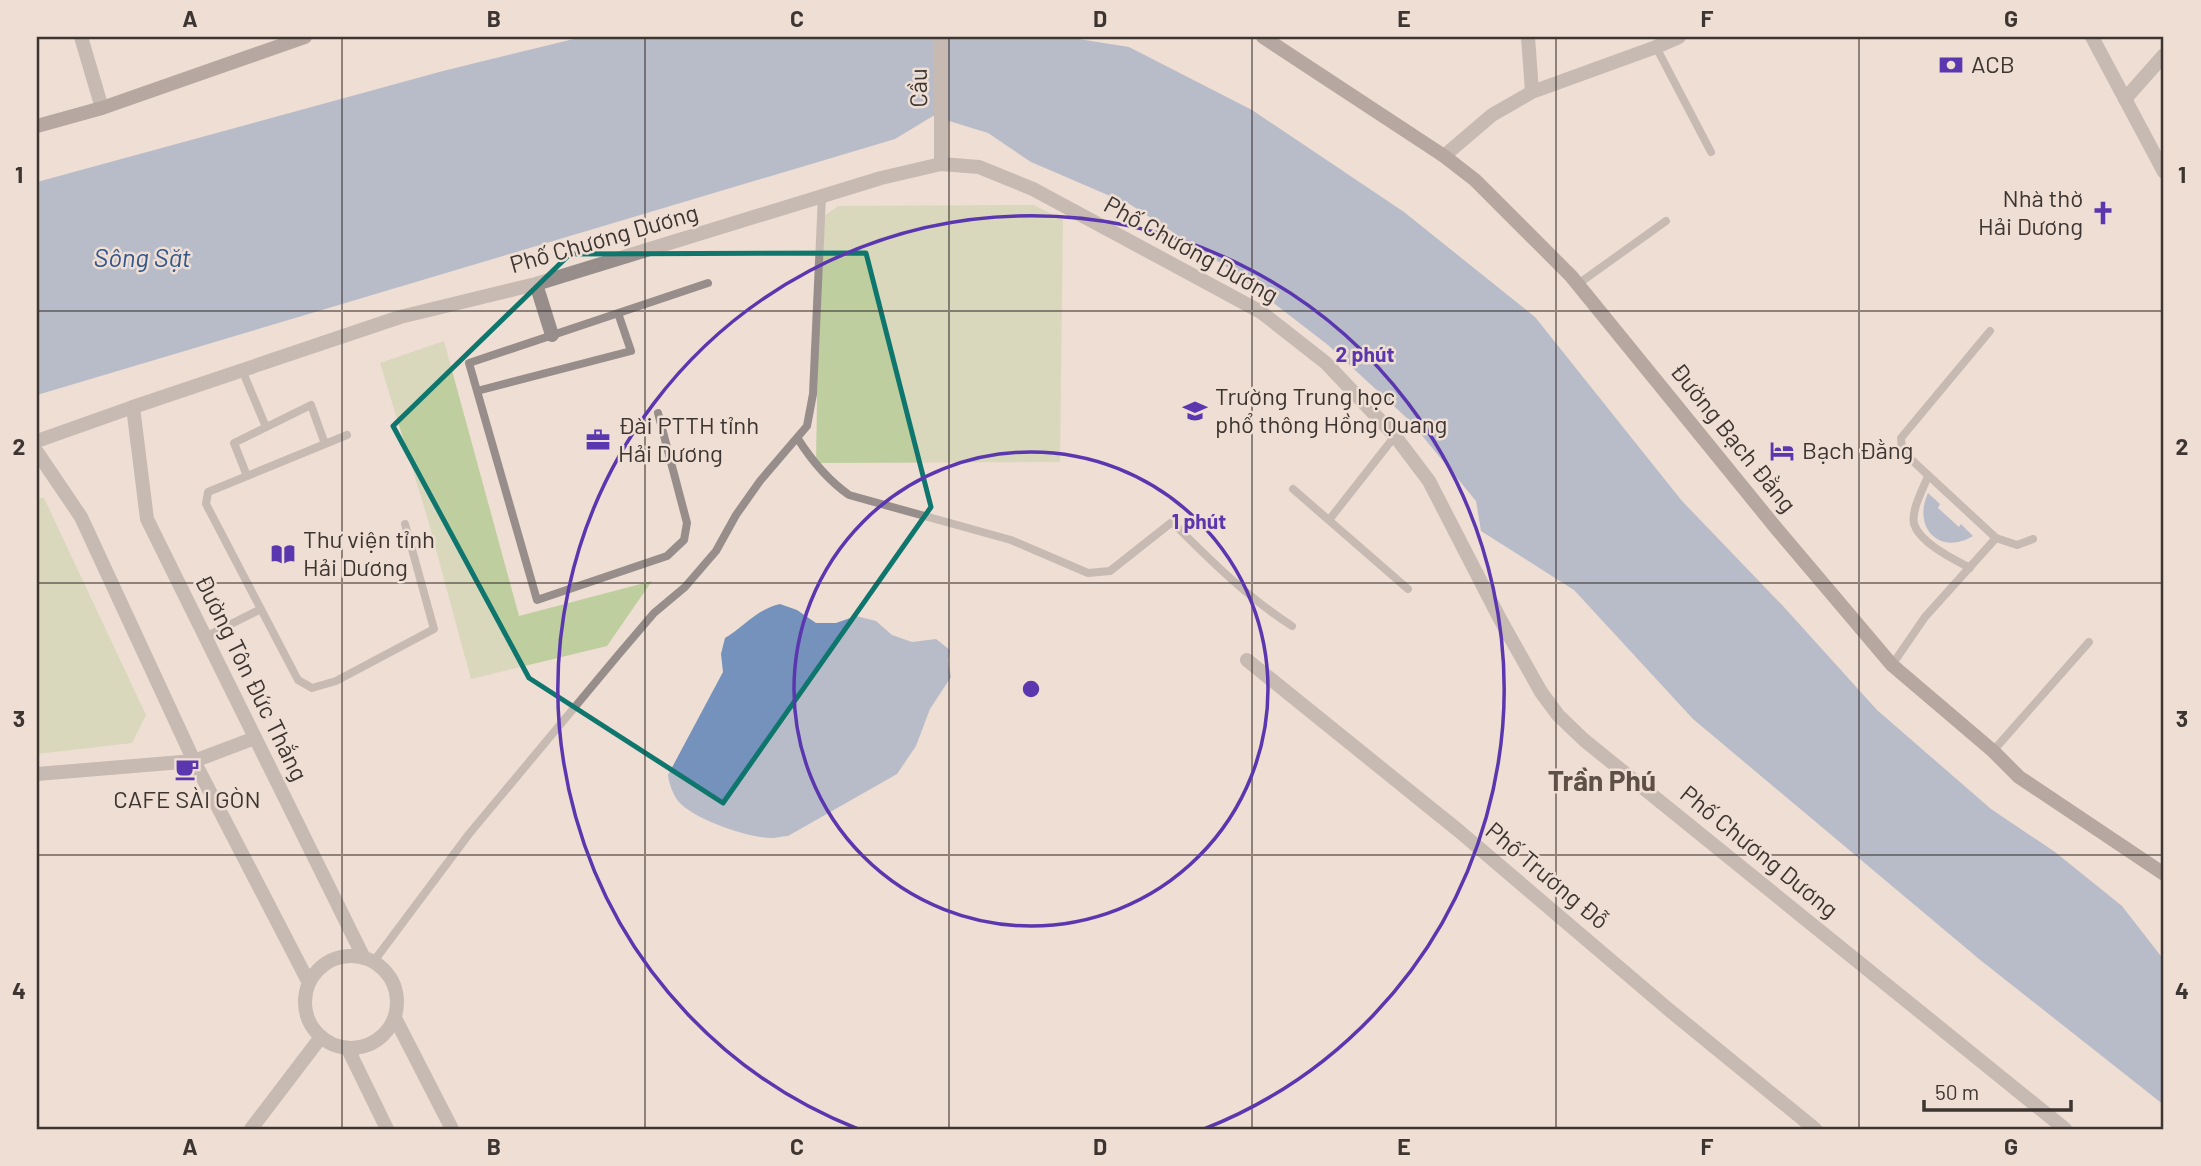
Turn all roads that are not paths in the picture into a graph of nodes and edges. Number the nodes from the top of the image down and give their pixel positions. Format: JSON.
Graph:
{"nodes":[{"id":1,"x":81,"y":37,"type":"edge"},
{"id":2,"x":305,"y":37,"type":"edge"},
{"id":3,"x":941,"y":37,"type":"edge"},
{"id":4,"x":1263,"y":37,"type":"edge"},
{"id":5,"x":1528,"y":37,"type":"edge"},
{"id":6,"x":1679,"y":37,"type":"edge"},
{"id":7,"x":2092,"y":37,"type":"edge"},
{"id":8,"x":1656,"y":47,"type":"junction"},
{"id":9,"x":2164,"y":55,"type":"edge"},
{"id":10,"x":1532,"y":92,"type":"junction"},
{"id":11,"x":2124,"y":99,"type":"junction"},
{"id":12,"x":102,"y":108,"type":"junction"},
{"id":13,"x":37,"y":126,"type":"edge"},
{"id":14,"x":1711,"y":152,"type":"dead end"},
{"id":15,"x":1444,"y":156,"type":"junction"},
{"id":16,"x":941,"y":164,"type":"junction"},
{"id":17,"x":2164,"y":172,"type":"edge"},
{"id":18,"x":822,"y":195,"type":"junction"},
{"id":19,"x":1666,"y":221,"type":"dead end"},
{"id":20,"x":708,"y":283,"type":"dead end"},
{"id":21,"x":537,"y":284,"type":"junction"},
{"id":22,"x":1578,"y":284,"type":"junction"},
{"id":23,"x":618,"y":313,"type":"junction"},
{"id":24,"x":1990,"y":331,"type":"dead end"},
{"id":25,"x":552,"y":335,"type":"junction"},
{"id":26,"x":242,"y":370,"type":"junction"},
{"id":27,"x":477,"y":391,"type":"junction"},
{"id":28,"x":133,"y":407,"type":"junction"},
{"id":29,"x":658,"y":413,"type":"dead end"},
{"id":30,"x":266,"y":427,"type":"junction"},
{"id":31,"x":347,"y":435,"type":"dead end"},
{"id":32,"x":1395,"y":436,"type":"junction"},
{"id":33,"x":798,"y":439,"type":"junction"},
{"id":34,"x":37,"y":441,"type":"edge"},
{"id":35,"x":325,"y":444,"type":"junction"},
{"id":36,"x":37,"y":452,"type":"edge"},
{"id":37,"x":247,"y":476,"type":"junction"},
{"id":38,"x":1928,"y":476,"type":"junction"},
{"id":39,"x":1293,"y":489,"type":"dead end"},
{"id":40,"x":1329,"y":520,"type":"junction"},
{"id":41,"x":405,"y":524,"type":"dead end"},
{"id":42,"x":1996,"y":538,"type":"junction"},
{"id":43,"x":2033,"y":539,"type":"dead end"},
{"id":44,"x":1970,"y":568,"type":"junction"},
{"id":45,"x":1408,"y":589,"type":"dead end"},
{"id":46,"x":261,"y":609,"type":"junction"},
{"id":47,"x":1292,"y":626,"type":"dead end"},
{"id":48,"x":205,"y":637,"type":"junction"},
{"id":49,"x":2089,"y":642,"type":"dead end"},
{"id":50,"x":1247,"y":660,"type":"dead end"},
{"id":51,"x":1892,"y":665,"type":"junction"},
{"id":52,"x":255,"y":738,"type":"junction"},
{"id":53,"x":1993,"y":751,"type":"junction"},
{"id":54,"x":194,"y":761,"type":"junction"},
{"id":55,"x":37,"y":774,"type":"edge"},
{"id":56,"x":2164,"y":874,"type":"edge"},
{"id":57,"x":369,"y":960,"type":"junction"},
{"id":58,"x":309,"y":983,"type":"junction"},
{"id":59,"x":395,"y":1018,"type":"junction"},
{"id":60,"x":321,"y":1037,"type":"junction"},
{"id":61,"x":348,"y":1049,"type":"junction"},
{"id":62,"x":251,"y":1129,"type":"edge"},
{"id":63,"x":387,"y":1129,"type":"edge"},
{"id":64,"x":452,"y":1129,"type":"edge"},
{"id":65,"x":1815,"y":1129,"type":"edge"},
{"id":66,"x":2065,"y":1129,"type":"edge"}],
"edges":[{"from":1,"to":12,"type":"street"},
{"from":2,"to":12,"type":"main road"},
{"from":3,"to":16,"type":"street","name":"Cầu"},
{"from":4,"to":15,"type":"main road","name":"Đường Bạch Đằng"},
{"from":5,"to":10,"type":"street"},
{"from":6,"to":8,"type":"street"},
{"from":7,"to":11,"type":"street"},
{"from":8,"to":10,"type":"street"},
{"from":8,"to":14,"type":"lane"},
{"from":9,"to":11,"type":"street"},
{"from":10,"to":15,"type":"street"},
{"from":11,"to":17,"type":"street"},
{"from":12,"to":13,"type":"main road"},
{"from":15,"to":22,"type":"main road","name":"Đường Bạch Đằng"},
{"from":16,"to":18,"type":"street","name":"Phố Chương Dương"},
{"from":16,"to":32,"type":"street","name":"Phố Chương Dương"},
{"from":18,"to":21,"type":"street","name":"Phố Chương Dương"},
{"from":18,"to":33,"type":"lane"},
{"from":19,"to":22,"type":"lane"},
{"from":20,"to":23,"type":"lane"},
{"from":21,"to":25,"type":"street"},
{"from":21,"to":26,"type":"street","name":"Phố Chương Dương"},
{"from":22,"to":51,"type":"main road","name":"Đường Bạch Đằng"},
{"from":23,"to":25,"type":"lane"},
{"from":23,"to":27,"type":"lane"},
{"from":24,"to":38,"type":"lane"},
{"from":25,"to":27,"type":"lane"},
{"from":26,"to":28,"type":"street","name":"Phố Chương Dương"},
{"from":26,"to":30,"type":"lane"},
{"from":27,"to":29,"type":"lane"},
{"from":28,"to":34,"type":"street","name":"Phố Chương Dương"},
{"from":28,"to":48,"type":"street","name":"Đường Tôn Đức Thắng"},
{"from":30,"to":35,"type":"lane"},
{"from":30,"to":37,"type":"lane"},
{"from":31,"to":35,"type":"lane"},
{"from":32,"to":40,"type":"lane"},
{"from":32,"to":66,"type":"street","name":"Phố Chương Dương"},
{"from":33,"to":47,"type":"lane"},
{"from":33,"to":57,"type":"lane"},
{"from":35,"to":37,"type":"lane"},
{"from":36,"to":54,"type":"street"},
{"from":37,"to":46,"type":"lane"},
{"from":38,"to":42,"type":"lane"},
{"from":38,"to":44,"type":"lane"},
{"from":39,"to":40,"type":"lane"},
{"from":40,"to":45,"type":"lane"},
{"from":41,"to":46,"type":"lane"},
{"from":42,"to":43,"type":"lane"},
{"from":42,"to":44,"type":"lane"},
{"from":44,"to":51,"type":"lane"},
{"from":46,"to":48,"type":"lane"},
{"from":48,"to":52,"type":"street","name":"Đường Tôn Đức Thắng"},
{"from":49,"to":53,"type":"lane"},
{"from":50,"to":65,"type":"street","name":"Phố Trương Đỗ"},
{"from":51,"to":53,"type":"main road","name":"Đường Bạch Đằng"},
{"from":52,"to":54,"type":"street"},
{"from":52,"to":57,"type":"street","name":"Đường Tôn Đức Thắng"},
{"from":53,"to":56,"type":"main road","name":"Đường Bạch Đằng"},
{"from":54,"to":55,"type":"street"},
{"from":54,"to":58,"type":"street"},
{"from":57,"to":58,"type":"street"},
{"from":57,"to":59,"type":"street"},
{"from":58,"to":60,"type":"street"},
{"from":59,"to":61,"type":"street"},
{"from":59,"to":64,"type":"street"},
{"from":60,"to":61,"type":"street"},
{"from":60,"to":62,"type":"street"},
{"from":61,"to":63,"type":"street"}]}
